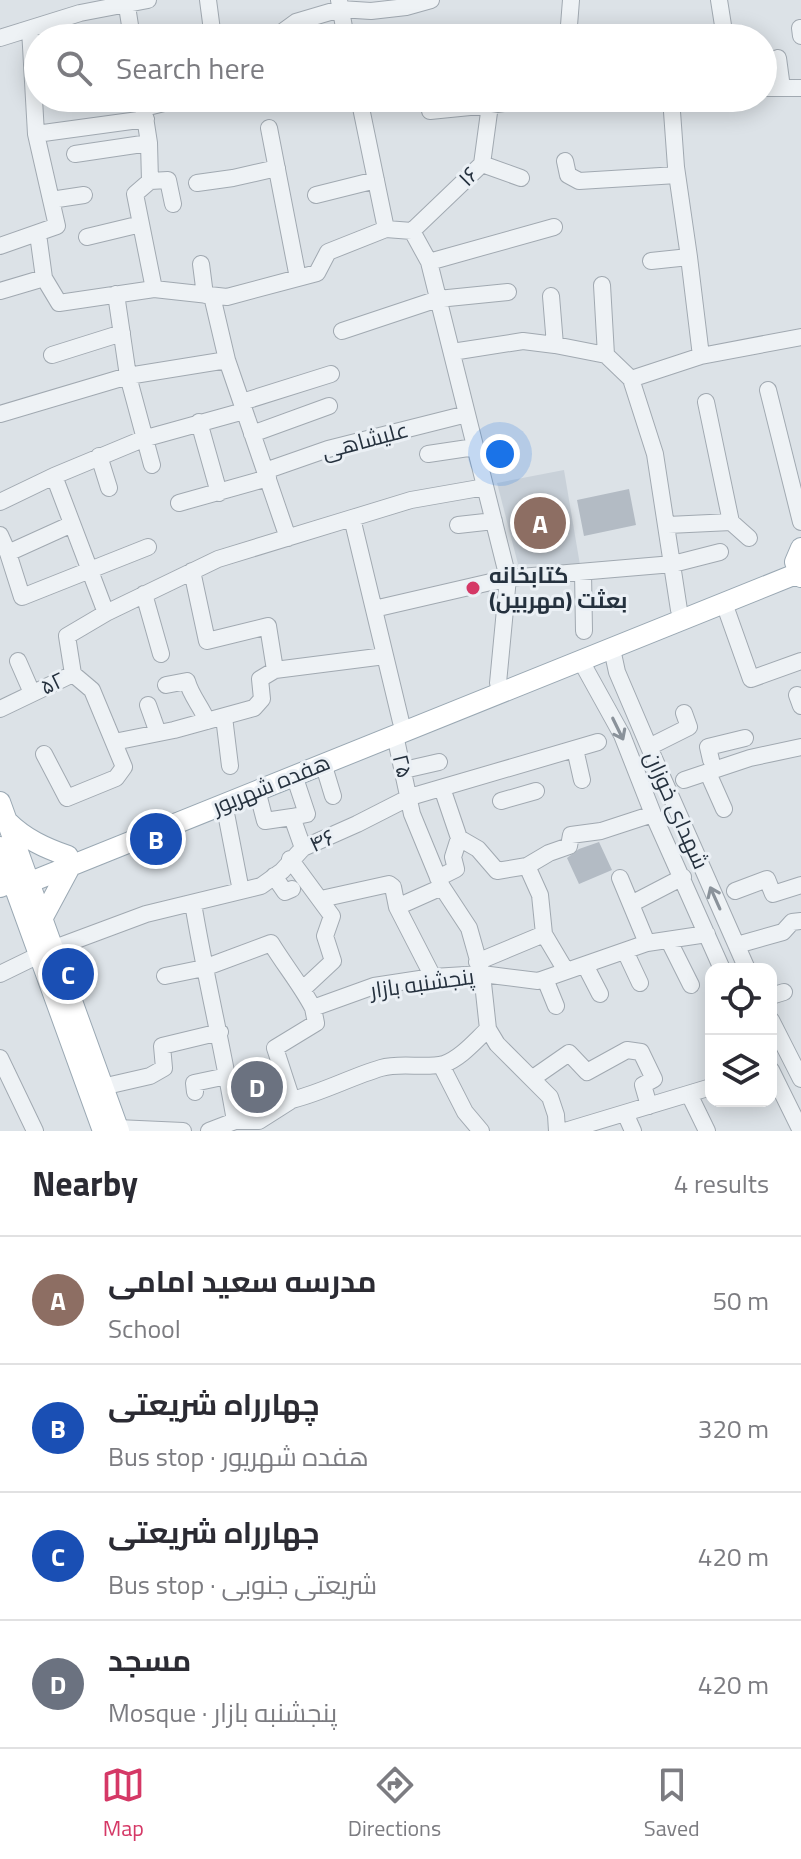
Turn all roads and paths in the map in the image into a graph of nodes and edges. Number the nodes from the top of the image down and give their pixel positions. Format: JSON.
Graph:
{"nodes":[{"id":1,"x":148,"y":0,"type":"edge"},
{"id":2,"x":208,"y":0,"type":"edge"},
{"id":3,"x":431,"y":0,"type":"edge"},
{"id":4,"x":571,"y":0,"type":"edge"},
{"id":5,"x":719,"y":0,"type":"edge"},
{"id":6,"x":126,"y":2,"type":"edge"},
{"id":7,"x":340,"y":5,"type":"edge"},
{"id":8,"x":78,"y":6,"type":"edge"},
{"id":9,"x":40,"y":24,"type":"edge"},
{"id":10,"x":130,"y":24,"type":"edge"},
{"id":11,"x":211,"y":24,"type":"edge"},
{"id":12,"x":293,"y":24,"type":"edge"},
{"id":13,"x":569,"y":24,"type":"edge"},
{"id":14,"x":723,"y":24,"type":"edge"},
{"id":15,"x":800,"y":28,"type":"edge"},
{"id":16,"x":24,"y":31,"type":"edge"},
{"id":17,"x":801,"y":36,"type":"edge"},
{"id":18,"x":0,"y":38,"type":"edge"},
{"id":19,"x":778,"y":58,"type":"dead end"},
{"id":20,"x":777,"y":88,"type":"edge"},
{"id":21,"x":782,"y":88,"type":"junction"},
{"id":22,"x":801,"y":88,"type":"edge"},
{"id":23,"x":35,"y":112,"type":"edge"},
{"id":24,"x":127,"y":112,"type":"edge"},
{"id":25,"x":145,"y":112,"type":"edge"},
{"id":26,"x":362,"y":112,"type":"edge"},
{"id":27,"x":489,"y":112,"type":"edge"},
{"id":28,"x":672,"y":112,"type":"edge"},
{"id":29,"x":269,"y":128,"type":"dead end"},
{"id":30,"x":36,"y":134,"type":"junction"},
{"id":31,"x":149,"y":143,"type":"junction"},
{"id":32,"x":75,"y":154,"type":"dead end"},
{"id":33,"x":565,"y":161,"type":"dead end"},
{"id":34,"x":482,"y":164,"type":"junction"},
{"id":35,"x":277,"y":168,"type":"junction"},
{"id":36,"x":677,"y":175,"type":"junction"},
{"id":37,"x":521,"y":178,"type":"dead end"},
{"id":38,"x":376,"y":180,"type":"junction"},
{"id":39,"x":150,"y":181,"type":"junction"},
{"id":40,"x":197,"y":183,"type":"dead end"},
{"id":41,"x":84,"y":195,"type":"dead end"},
{"id":42,"x":316,"y":195,"type":"dead end"},
{"id":43,"x":51,"y":200,"type":"junction"},
{"id":44,"x":173,"y":204,"type":"dead end"},
{"id":45,"x":141,"y":224,"type":"junction"},
{"id":46,"x":554,"y":227,"type":"dead end"},
{"id":47,"x":386,"y":229,"type":"junction"},
{"id":48,"x":412,"y":231,"type":"junction"},
{"id":49,"x":38,"y":234,"type":"junction"},
{"id":50,"x":87,"y":237,"type":"dead end"},
{"id":51,"x":0,"y":246,"type":"edge"},
{"id":52,"x":689,"y":257,"type":"junction"},
{"id":53,"x":651,"y":261,"type":"dead end"},
{"id":54,"x":429,"y":262,"type":"junction"},
{"id":55,"x":201,"y":264,"type":"dead end"},
{"id":56,"x":44,"y":278,"type":"junction"},
{"id":57,"x":298,"y":278,"type":"junction"},
{"id":58,"x":602,"y":285,"type":"dead end"},
{"id":59,"x":154,"y":289,"type":"junction"},
{"id":60,"x":0,"y":291,"type":"edge"},
{"id":61,"x":508,"y":292,"type":"dead end"},
{"id":62,"x":116,"y":294,"type":"junction"},
{"id":63,"x":208,"y":295,"type":"junction"},
{"id":64,"x":551,"y":296,"type":"dead end"},
{"id":65,"x":438,"y":299,"type":"junction"},
{"id":66,"x":342,"y":331,"type":"dead end"},
{"id":67,"x":122,"y":333,"type":"junction"},
{"id":68,"x":801,"y":337,"type":"edge"},
{"id":69,"x":555,"y":345,"type":"junction"},
{"id":70,"x":452,"y":352,"type":"junction"},
{"id":71,"x":52,"y":355,"type":"dead end"},
{"id":72,"x":606,"y":355,"type":"junction"},
{"id":73,"x":701,"y":356,"type":"junction"},
{"id":74,"x":227,"y":360,"type":"junction"},
{"id":75,"x":331,"y":374,"type":"dead end"},
{"id":76,"x":128,"y":376,"type":"junction"},
{"id":77,"x":631,"y":379,"type":"junction"},
{"id":78,"x":768,"y":390,"type":"dead end"},
{"id":79,"x":706,"y":402,"type":"dead end"},
{"id":80,"x":329,"y":406,"type":"dead end"},
{"id":81,"x":243,"y":407,"type":"junction"},
{"id":82,"x":0,"y":414,"type":"edge"},
{"id":83,"x":467,"y":414,"type":"junction"},
{"id":84,"x":199,"y":422,"type":"junction"},
{"id":85,"x":252,"y":434,"type":"junction"},
{"id":86,"x":143,"y":439,"type":"junction"},
{"id":87,"x":475,"y":447,"type":"junction"},
{"id":88,"x":428,"y":454,"type":"dead end"},
{"id":89,"x":99,"y":456,"type":"junction"},
{"id":90,"x":152,"y":465,"type":"dead end"},
{"id":91,"x":266,"y":474,"type":"junction"},
{"id":92,"x":54,"y":476,"type":"junction"},
{"id":93,"x":485,"y":487,"type":"junction"},
{"id":94,"x":109,"y":488,"type":"dead end"},
{"id":95,"x":219,"y":493,"type":"junction"},
{"id":96,"x":0,"y":502,"type":"edge"},
{"id":97,"x":179,"y":503,"type":"dead end"},
{"id":98,"x":352,"y":518,"type":"junction"},
{"id":99,"x":494,"y":521,"type":"junction"},
{"id":100,"x":731,"y":522,"type":"junction"},
{"id":101,"x":801,"y":522,"type":"edge"},
{"id":102,"x":72,"y":524,"type":"junction"},
{"id":103,"x":458,"y":525,"type":"dead end"},
{"id":104,"x":668,"y":525,"type":"junction"},
{"id":105,"x":0,"y":535,"type":"edge"},
{"id":106,"x":288,"y":538,"type":"junction"},
{"id":107,"x":749,"y":538,"type":"dead end"},
{"id":108,"x":148,"y":547,"type":"dead end"},
{"id":109,"x":720,"y":552,"type":"dead end"},
{"id":110,"x":8,"y":553,"type":"junction"},
{"id":111,"x":673,"y":564,"type":"junction"},
{"id":112,"x":799,"y":564,"type":"edge"},
{"id":113,"x":192,"y":571,"type":"junction"},
{"id":114,"x":90,"y":572,"type":"junction"},
{"id":115,"x":583,"y":572,"type":"junction"},
{"id":116,"x":508,"y":578,"type":"junction"},
{"id":117,"x":144,"y":594,"type":"junction"},
{"id":118,"x":724,"y":603,"type":"junction"},
{"id":119,"x":374,"y":609,"type":"junction"},
{"id":120,"x":679,"y":610,"type":"junction"},
{"id":121,"x":106,"y":613,"type":"junction"},
{"id":122,"x":584,"y":631,"type":"dead end"},
{"id":123,"x":612,"y":649,"type":"junction"},
{"id":124,"x":161,"y":654,"type":"dead end"},
{"id":125,"x":385,"y":656,"type":"junction"},
{"id":126,"x":18,"y":661,"type":"dead end"},
{"id":127,"x":581,"y":661,"type":"junction"},
{"id":128,"x":801,"y":661,"type":"edge"},
{"id":129,"x":275,"y":670,"type":"junction"},
{"id":130,"x":73,"y":674,"type":"junction"},
{"id":131,"x":498,"y":683,"type":"junction"},
{"id":132,"x":166,"y":685,"type":"dead end"},
{"id":133,"x":626,"y":692,"type":"junction"},
{"id":134,"x":32,"y":693,"type":"junction"},
{"id":135,"x":604,"y":700,"type":"junction"},
{"id":136,"x":148,"y":705,"type":"dead end"},
{"id":137,"x":0,"y":709,"type":"edge"},
{"id":138,"x":684,"y":713,"type":"dead end"},
{"id":139,"x":215,"y":719,"type":"junction"},
{"id":140,"x":398,"y":728,"type":"junction"},
{"id":141,"x":158,"y":733,"type":"junction"},
{"id":142,"x":114,"y":742,"type":"junction"},
{"id":143,"x":598,"y":742,"type":"dead end"},
{"id":144,"x":649,"y":747,"type":"junction"},
{"id":145,"x":801,"y":747,"type":"edge"},
{"id":146,"x":575,"y":749,"type":"junction"},
{"id":147,"x":44,"y":754,"type":"dead end"},
{"id":148,"x":750,"y":758,"type":"junction"},
{"id":149,"x":439,"y":762,"type":"dead end"},
{"id":150,"x":323,"y":763,"type":"junction"},
{"id":151,"x":230,"y":766,"type":"dead end"},
{"id":152,"x":709,"y":766,"type":"junction"},
{"id":153,"x":512,"y":768,"type":"junction"},
{"id":154,"x":404,"y":770,"type":"junction"},
{"id":155,"x":294,"y":775,"type":"junction"},
{"id":156,"x":582,"y":780,"type":"dead end"},
{"id":157,"x":684,"y":780,"type":"dead end"},
{"id":158,"x":442,"y":788,"type":"junction"},
{"id":159,"x":257,"y":790,"type":"junction"},
{"id":160,"x":333,"y":796,"type":"dead end"},
{"id":161,"x":410,"y":797,"type":"junction"},
{"id":162,"x":501,"y":801,"type":"dead end"},
{"id":163,"x":224,"y":803,"type":"junction"},
{"id":164,"x":724,"y":809,"type":"dead end"},
{"id":165,"x":4,"y":812,"type":"edge"},
{"id":166,"x":653,"y":814,"type":"junction"},
{"id":167,"x":292,"y":817,"type":"junction"},
{"id":168,"x":459,"y":838,"type":"junction"},
{"id":169,"x":297,"y":854,"type":"junction"},
{"id":170,"x":70,"y":860,"type":"junction"},
{"id":171,"x":527,"y":866,"type":"junction"},
{"id":172,"x":7,"y":870,"type":"edge"},
{"id":173,"x":274,"y":876,"type":"junction"},
{"id":174,"x":683,"y":877,"type":"junction"},
{"id":175,"x":620,"y":878,"type":"dead end"},
{"id":176,"x":440,"y":882,"type":"junction"},
{"id":177,"x":801,"y":885,"type":"edge"},
{"id":178,"x":292,"y":889,"type":"dead end"},
{"id":179,"x":241,"y":891,"type":"junction"},
{"id":180,"x":735,"y":891,"type":"dead end"},
{"id":181,"x":321,"y":899,"type":"junction"},
{"id":182,"x":193,"y":903,"type":"junction"},
{"id":183,"x":631,"y":904,"type":"junction"},
{"id":184,"x":397,"y":907,"type":"junction"},
{"id":185,"x":42,"y":919,"type":"junction"},
{"id":186,"x":801,"y":921,"type":"edge"},
{"id":187,"x":544,"y":934,"type":"junction"},
{"id":188,"x":707,"y":934,"type":"junction"},
{"id":189,"x":669,"y":941,"type":"junction"},
{"id":190,"x":647,"y":943,"type":"junction"},
{"id":191,"x":737,"y":945,"type":"junction"},
{"id":192,"x":625,"y":951,"type":"junction"},
{"id":193,"x":46,"y":952,"type":"junction"},
{"id":194,"x":719,"y":963,"type":"edge"},
{"id":195,"x":744,"y":963,"type":"edge"},
{"id":196,"x":585,"y":965,"type":"junction"},
{"id":197,"x":204,"y":968,"type":"junction"},
{"id":198,"x":480,"y":968,"type":"junction"},
{"id":199,"x":566,"y":971,"type":"junction"},
{"id":200,"x":0,"y":974,"type":"edge"},
{"id":201,"x":165,"y":976,"type":"dead end"},
{"id":202,"x":433,"y":977,"type":"junction"},
{"id":203,"x":545,"y":979,"type":"junction"},
{"id":204,"x":640,"y":983,"type":"dead end"},
{"id":205,"x":691,"y":985,"type":"dead end"},
{"id":206,"x":303,"y":989,"type":"junction"},
{"id":207,"x":600,"y":994,"type":"dead end"},
{"id":208,"x":556,"y":1006,"type":"dead end"},
{"id":209,"x":313,"y":1008,"type":"junction"},
{"id":210,"x":488,"y":1029,"type":"junction"},
{"id":211,"x":777,"y":1029,"type":"edge"},
{"id":212,"x":220,"y":1032,"type":"junction"},
{"id":213,"x":0,"y":1058,"type":"edge"},
{"id":214,"x":797,"y":1060,"type":"edge"},
{"id":215,"x":441,"y":1065,"type":"junction"},
{"id":216,"x":227,"y":1076,"type":"junction"},
{"id":217,"x":533,"y":1078,"type":"junction"},
{"id":218,"x":801,"y":1079,"type":"edge"},
{"id":219,"x":777,"y":1082,"type":"edge"},
{"id":220,"x":102,"y":1087,"type":"junction"},
{"id":221,"x":705,"y":1089,"type":"edge"},
{"id":222,"x":195,"y":1092,"type":"dead end"},
{"id":223,"x":689,"y":1094,"type":"junction"},
{"id":224,"x":292,"y":1100,"type":"junction"},
{"id":225,"x":649,"y":1106,"type":"junction"},
{"id":226,"x":625,"y":1113,"type":"junction"},
{"id":227,"x":244,"y":1124,"type":"edge"},
{"id":228,"x":33,"y":1127,"type":"edge"},
{"id":229,"x":113,"y":1130,"type":"edge"},
{"id":230,"x":15,"y":1131,"type":"edge"},
{"id":231,"x":183,"y":1131,"type":"edge"},
{"id":232,"x":209,"y":1131,"type":"edge"},
{"id":233,"x":481,"y":1131,"type":"edge"},
{"id":234,"x":557,"y":1131,"type":"edge"},
{"id":235,"x":565,"y":1131,"type":"edge"},
{"id":236,"x":633,"y":1131,"type":"edge"},
{"id":237,"x":707,"y":1131,"type":"edge"},
{"id":238,"x":801,"y":1131,"type":"edge"}],
"edges":[{"from":1,"to":6,"type":"street"},
{"from":2,"to":11,"type":"street"},
{"from":3,"to":7,"type":"street"},
{"from":4,"to":13,"type":"street"},
{"from":5,"to":14,"type":"street"},
{"from":6,"to":8,"type":"street"},
{"from":6,"to":10,"type":"street"},
{"from":7,"to":12,"type":"street"},
{"from":8,"to":9,"type":"street"},
{"from":15,"to":17,"type":"street"},
{"from":16,"to":18,"type":"street"},
{"from":19,"to":21,"type":"street"},
{"from":20,"to":21,"type":"street"},
{"from":21,"to":22,"type":"street"},
{"from":23,"to":30,"type":"street"},
{"from":24,"to":30,"type":"street"},
{"from":25,"to":31,"type":"street"},
{"from":26,"to":38,"type":"street"},
{"from":27,"to":34,"type":"street","name":"۱۶"},
{"from":28,"to":36,"type":"street"},
{"from":29,"to":35,"type":"street"},
{"from":30,"to":43,"type":"street"},
{"from":31,"to":32,"type":"street"},
{"from":31,"to":39,"type":"street"},
{"from":33,"to":36,"type":"street"},
{"from":34,"to":37,"type":"street"},
{"from":34,"to":48,"type":"street","name":"۱۶"},
{"from":35,"to":40,"type":"street"},
{"from":35,"to":57,"type":"street"},
{"from":36,"to":52,"type":"street"},
{"from":38,"to":42,"type":"street"},
{"from":38,"to":47,"type":"street"},
{"from":39,"to":44,"type":"street"},
{"from":39,"to":45,"type":"street"},
{"from":41,"to":43,"type":"street"},
{"from":43,"to":49,"type":"street"},
{"from":45,"to":50,"type":"street"},
{"from":45,"to":59,"type":"street"},
{"from":46,"to":54,"type":"street"},
{"from":47,"to":48,"type":"street"},
{"from":47,"to":57,"type":"street"},
{"from":48,"to":54,"type":"street"},
{"from":49,"to":51,"type":"street"},
{"from":49,"to":56,"type":"street"},
{"from":52,"to":53,"type":"street"},
{"from":52,"to":73,"type":"street"},
{"from":54,"to":65,"type":"street"},
{"from":55,"to":63,"type":"street"},
{"from":56,"to":60,"type":"street"},
{"from":56,"to":62,"type":"street"},
{"from":57,"to":63,"type":"street"},
{"from":58,"to":72,"type":"street"},
{"from":59,"to":62,"type":"street"},
{"from":59,"to":63,"type":"street"},
{"from":61,"to":65,"type":"street"},
{"from":62,"to":67,"type":"street"},
{"from":63,"to":74,"type":"street"},
{"from":64,"to":69,"type":"street"},
{"from":65,"to":66,"type":"street"},
{"from":65,"to":70,"type":"street"},
{"from":67,"to":71,"type":"street"},
{"from":67,"to":76,"type":"street"},
{"from":68,"to":73,"type":"street"},
{"from":69,"to":70,"type":"street"},
{"from":69,"to":72,"type":"street"},
{"from":70,"to":83,"type":"street"},
{"from":72,"to":77,"type":"street"},
{"from":73,"to":77,"type":"street"},
{"from":74,"to":76,"type":"street"},
{"from":74,"to":81,"type":"street"},
{"from":75,"to":81,"type":"street"},
{"from":76,"to":82,"type":"street"},
{"from":76,"to":86,"type":"street"},
{"from":77,"to":104,"type":"street"},
{"from":78,"to":101,"type":"street"},
{"from":79,"to":100,"type":"street"},
{"from":80,"to":85,"type":"street"},
{"from":81,"to":84,"type":"street"},
{"from":81,"to":85,"type":"street"},
{"from":83,"to":87,"type":"street"},
{"from":83,"to":91,"type":"street","name":"علیشاهی"},
{"from":84,"to":86,"type":"street"},
{"from":84,"to":95,"type":"street"},
{"from":85,"to":91,"type":"street"},
{"from":86,"to":89,"type":"street"},
{"from":86,"to":90,"type":"street"},
{"from":87,"to":88,"type":"street"},
{"from":87,"to":93,"type":"street"},
{"from":89,"to":92,"type":"street"},
{"from":89,"to":94,"type":"street"},
{"from":91,"to":95,"type":"street","name":"علیشاهی"},
{"from":91,"to":106,"type":"street"},
{"from":92,"to":96,"type":"street"},
{"from":92,"to":102,"type":"street"},
{"from":93,"to":98,"type":"street"},
{"from":93,"to":99,"type":"street"},
{"from":95,"to":97,"type":"street","name":"علیشاهی"},
{"from":98,"to":106,"type":"street"},
{"from":98,"to":119,"type":"street","name":"۲۵"},
{"from":99,"to":103,"type":"street"},
{"from":99,"to":116,"type":"street"},
{"from":100,"to":104,"type":"street"},
{"from":100,"to":107,"type":"street"},
{"from":102,"to":110,"type":"street"},
{"from":102,"to":114,"type":"street"},
{"from":104,"to":111,"type":"street"},
{"from":105,"to":110,"type":"street"},
{"from":106,"to":113,"type":"street"},
{"from":108,"to":114,"type":"street"},
{"from":109,"to":111,"type":"street"},
{"from":110,"to":114,"type":"street"},
{"from":111,"to":115,"type":"street"},
{"from":111,"to":120,"type":"street"},
{"from":112,"to":118,"type":"main road","name":"هفده شهریور"},
{"from":112,"to":120,"type":"main road","name":"هفده شهریور"},
{"from":113,"to":117,"type":"street"},
{"from":113,"to":129,"type":"street"},
{"from":114,"to":121,"type":"street"},
{"from":115,"to":116,"type":"street"},
{"from":115,"to":122,"type":"street"},
{"from":116,"to":119,"type":"street"},
{"from":116,"to":131,"type":"street"},
{"from":117,"to":121,"type":"street"},
{"from":117,"to":124,"type":"street"},
{"from":118,"to":123,"type":"main road","name":"هفده شهریور"},
{"from":118,"to":128,"type":"street"},
{"from":119,"to":125,"type":"street","name":"۲۵"},
{"from":120,"to":131,"type":"main road","name":"هفده شهریور"},
{"from":121,"to":130,"type":"street","name":"۵۲"},
{"from":123,"to":127,"type":"main road","name":"هفده شهریور"},
{"from":123,"to":133,"type":"street","name":"شهدای خوزان"},
{"from":125,"to":129,"type":"street"},
{"from":125,"to":140,"type":"street","name":"۲۵"},
{"from":126,"to":134,"type":"street"},
{"from":127,"to":135,"type":"street","name":"شهدای خوزان"},
{"from":127,"to":140,"type":"main road","name":"هفده شهریور"},
{"from":129,"to":139,"type":"street"},
{"from":130,"to":134,"type":"street","name":"۵۲"},
{"from":130,"to":142,"type":"street"},
{"from":131,"to":140,"type":"main road","name":"هفده شهریور"},
{"from":132,"to":139,"type":"street"},
{"from":133,"to":135,"type":"street"},
{"from":133,"to":144,"type":"street","name":"شهدای خوزان"},
{"from":134,"to":137,"type":"street","name":"۵۲"},
{"from":135,"to":166,"type":"street","name":"شهدای خوزان","one_way":true},
{"from":136,"to":141,"type":"street"},
{"from":138,"to":144,"type":"street"},
{"from":139,"to":141,"type":"street"},
{"from":139,"to":151,"type":"street"},
{"from":140,"to":150,"type":"main road","name":"هفده شهریور"},
{"from":140,"to":154,"type":"street","name":"۲۵"},
{"from":140,"to":170,"type":"main road","name":"هفده شهریور"},
{"from":141,"to":142,"type":"street"},
{"from":142,"to":147,"type":"street"},
{"from":143,"to":146,"type":"street","name":"۴۶"},
{"from":191,"to":144,"type":"street","name":"شهدای خوزان","one_way":true},
{"from":145,"to":148,"type":"street"},
{"from":146,"to":153,"type":"street","name":"۴۶"},
{"from":146,"to":156,"type":"street"},
{"from":148,"to":152,"type":"street"},
{"from":148,"to":152,"type":"street"},
{"from":149,"to":154,"type":"street"},
{"from":150,"to":155,"type":"main road","name":"هفده شهریور"},
{"from":150,"to":160,"type":"street"},
{"from":152,"to":157,"type":"street"},
{"from":152,"to":164,"type":"street"},
{"from":153,"to":158,"type":"street","name":"۴۶"},
{"from":153,"to":162,"type":"street"},
{"from":154,"to":161,"type":"street","name":"۲۵"},
{"from":155,"to":159,"type":"main road","name":"هفده شهریور"},
{"from":155,"to":167,"type":"street"},
{"from":158,"to":161,"type":"street","name":"۴۶"},
{"from":158,"to":168,"type":"street"},
{"from":159,"to":163,"type":"main road","name":"هفده شهریور"},
{"from":159,"to":167,"type":"street"},
{"from":161,"to":169,"type":"street","name":"۴۶"},
{"from":161,"to":176,"type":"street","name":"۲۵"},
{"from":163,"to":170,"type":"main road","name":"هفده شهریور"},
{"from":163,"to":179,"type":"street"},
{"from":165,"to":170,"type":"main road"},
{"from":165,"to":172,"type":"main road"},
{"from":166,"to":171,"type":"street"},
{"from":166,"to":174,"type":"street","name":"شهدای خوزان"},
{"from":167,"to":169,"type":"street"},
{"from":168,"to":171,"type":"street"},
{"from":168,"to":176,"type":"street"},
{"from":169,"to":173,"type":"street","name":"۴۶"},
{"from":169,"to":181,"type":"street"},
{"from":170,"to":172,"type":"main road","name":"هفده شهریور"},
{"from":170,"to":185,"type":"main road"},
{"from":171,"to":187,"type":"street"},
{"from":172,"to":185,"type":"main road"},
{"from":172,"to":193,"type":"main road"},
{"from":173,"to":178,"type":"street"},
{"from":173,"to":179,"type":"street","name":"۴۶"},
{"from":174,"to":183,"type":"street"},
{"from":174,"to":188,"type":"street","name":"شهدای خوزان"},
{"from":175,"to":183,"type":"street"},
{"from":176,"to":184,"type":"street"},
{"from":176,"to":198,"type":"street","name":"۲۵"},
{"from":177,"to":180,"type":"street"},
{"from":179,"to":182,"type":"street","name":"۴۶"},
{"from":181,"to":184,"type":"street"},
{"from":181,"to":206,"type":"street"},
{"from":182,"to":193,"type":"street"},
{"from":182,"to":197,"type":"street"},
{"from":183,"to":190,"type":"street"},
{"from":184,"to":202,"type":"street"},
{"from":185,"to":193,"type":"main road"},
{"from":186,"to":191,"type":"street"},
{"from":187,"to":198,"type":"street"},
{"from":187,"to":199,"type":"street"},
{"from":188,"to":189,"type":"street","name":"پنجشنبه بازار"},
{"from":188,"to":194,"type":"street","name":"شهدای خوزان"},
{"from":189,"to":190,"type":"street","name":"پنجشنبه بازار"},
{"from":189,"to":205,"type":"street"},
{"from":190,"to":192,"type":"street","name":"پنجشنبه بازار"},
{"from":191,"to":195,"type":"street","name":"شهدای خوزان"},
{"from":192,"to":196,"type":"street","name":"پنجشنبه بازار"},
{"from":192,"to":204,"type":"street"},
{"from":193,"to":200,"type":"street"},
{"from":193,"to":220,"type":"main road"},
{"from":193,"to":229,"type":"main road"},
{"from":196,"to":199,"type":"street","name":"پنجشنبه بازار"},
{"from":196,"to":207,"type":"street"},
{"from":197,"to":201,"type":"street"},
{"from":197,"to":206,"type":"street"},
{"from":197,"to":212,"type":"street"},
{"from":198,"to":202,"type":"street","name":"پنجشنبه بازار"},
{"from":198,"to":203,"type":"street","name":"پنجشنبه بازار"},
{"from":198,"to":210,"type":"street","name":"۲۵"},
{"from":199,"to":203,"type":"street","name":"پنجشنبه بازار"},
{"from":202,"to":209,"type":"street","name":"پنجشنبه بازار"},
{"from":203,"to":208,"type":"street"},
{"from":206,"to":209,"type":"street"},
{"from":209,"to":224,"type":"street"},
{"from":210,"to":215,"type":"street"},
{"from":210,"to":217,"type":"street"},
{"from":211,"to":214,"type":"street"},
{"from":212,"to":216,"type":"street"},
{"from":212,"to":220,"type":"street"},
{"from":213,"to":228,"type":"street"},
{"from":214,"to":218,"type":"street"},
{"from":215,"to":224,"type":"street"},
{"from":215,"to":233,"type":"street"},
{"from":216,"to":222,"type":"street"},
{"from":216,"to":227,"type":"street"},
{"from":217,"to":225,"type":"street"},
{"from":217,"to":234,"type":"street"},
{"from":219,"to":238,"type":"street"},
{"from":220,"to":229,"type":"main road"},
{"from":221,"to":223,"type":"street"},
{"from":223,"to":225,"type":"street"},
{"from":223,"to":237,"type":"street"},
{"from":224,"to":227,"type":"street"},
{"from":225,"to":226,"type":"street"},
{"from":226,"to":235,"type":"street"},
{"from":226,"to":236,"type":"street"},
{"from":227,"to":232,"type":"street"},
{"from":228,"to":230,"type":"street"},
{"from":229,"to":231,"type":"street"}]}
